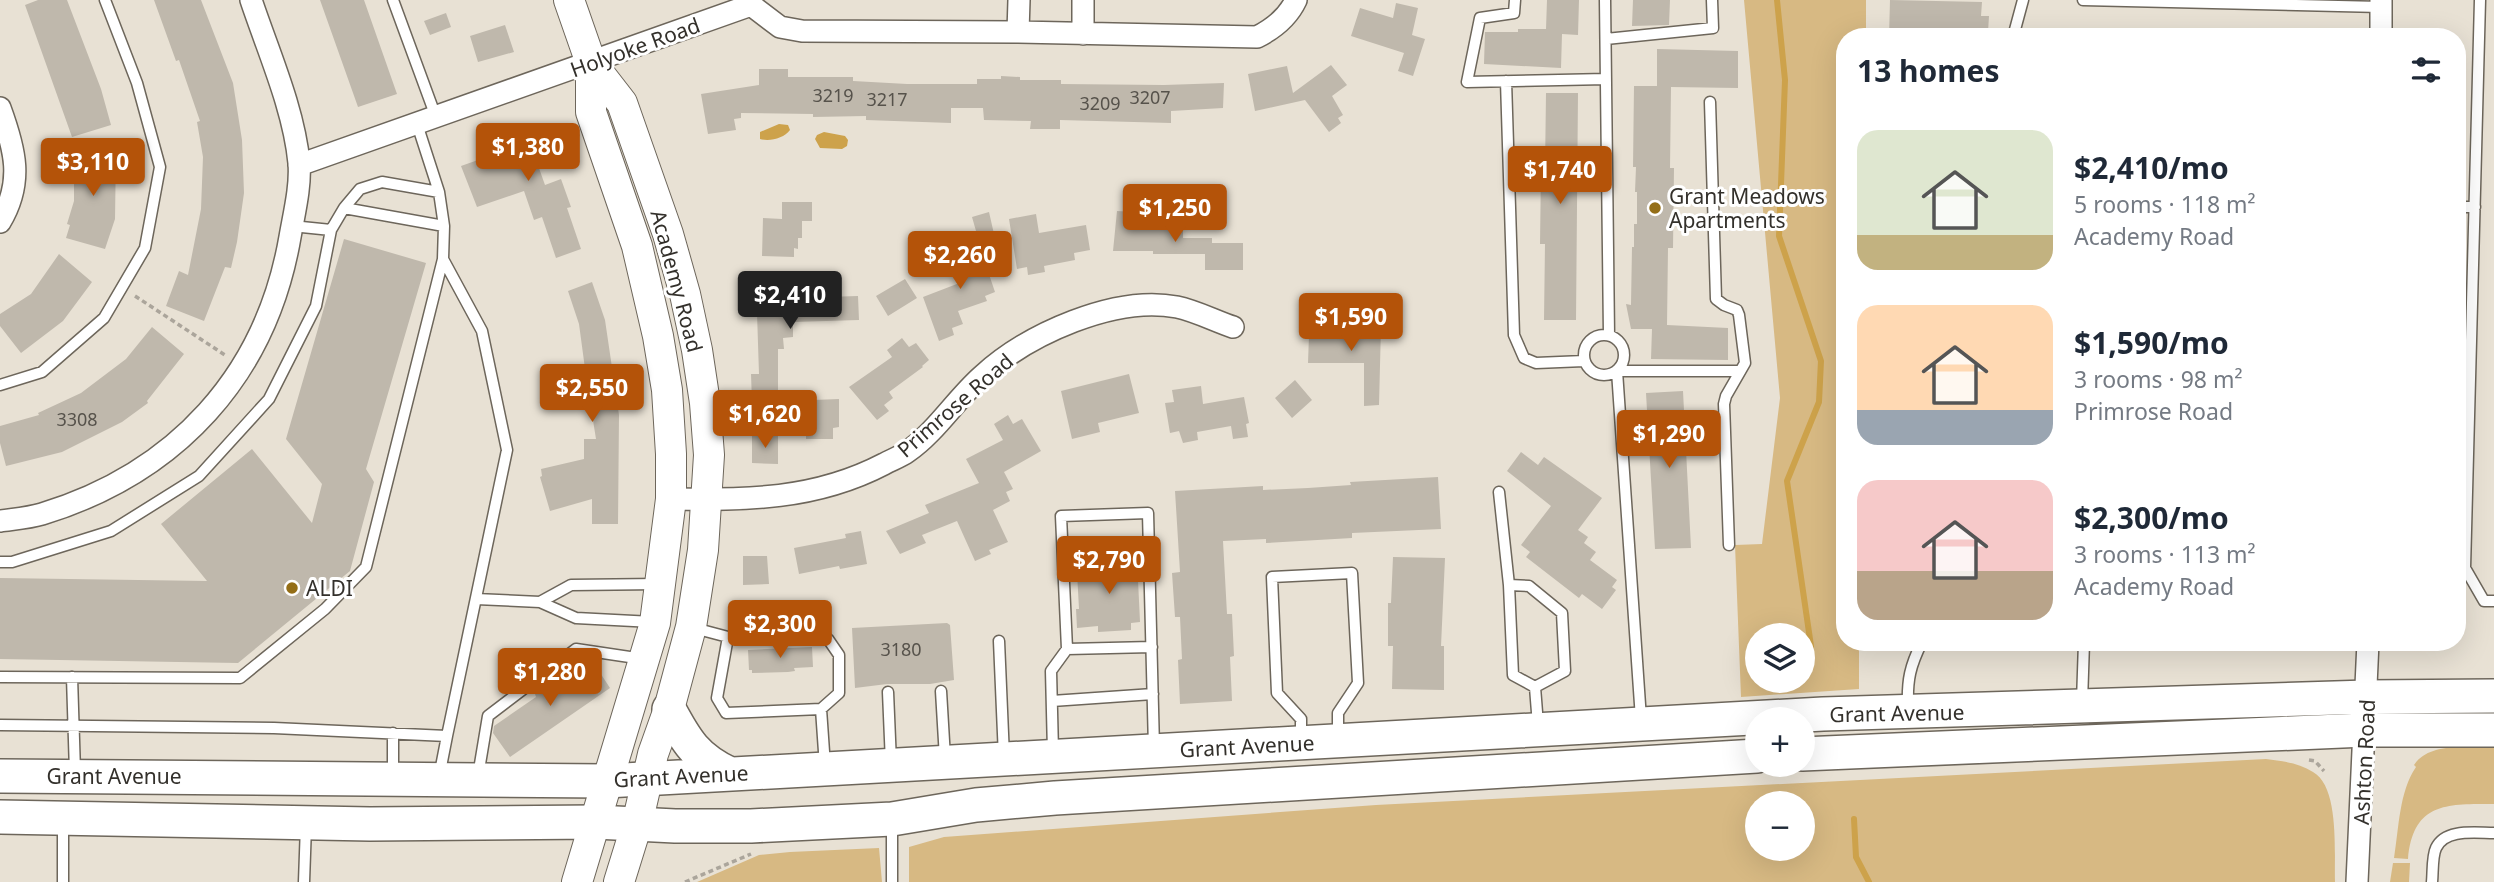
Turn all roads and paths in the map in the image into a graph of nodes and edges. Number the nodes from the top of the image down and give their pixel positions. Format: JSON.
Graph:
{"nodes":[{"id":1,"x":105,"y":0,"type":"edge"},
{"id":2,"x":251,"y":0,"type":"edge"},
{"id":3,"x":393,"y":0,"type":"edge"},
{"id":4,"x":569,"y":0,"type":"edge"},
{"id":5,"x":1019,"y":0,"type":"edge"},
{"id":6,"x":1083,"y":0,"type":"edge"},
{"id":7,"x":1296,"y":0,"type":"edge"},
{"id":8,"x":1515,"y":0,"type":"edge"},
{"id":9,"x":1605,"y":0,"type":"edge"},
{"id":10,"x":1712,"y":0,"type":"edge"},
{"id":11,"x":2022,"y":0,"type":"edge"},
{"id":12,"x":2083,"y":0,"type":"edge"},
{"id":13,"x":2480,"y":0,"type":"edge"},
{"id":14,"x":752,"y":3,"type":"edge"},
{"id":15,"x":2381,"y":3,"type":"edge"},
{"id":16,"x":2014,"y":28,"type":"edge"},
{"id":17,"x":2381,"y":28,"type":"edge"},
{"id":18,"x":1018,"y":32,"type":"junction"},
{"id":19,"x":1083,"y":34,"type":"junction"},
{"id":20,"x":1606,"y":39,"type":"junction"},
{"id":21,"x":591,"y":63,"type":"junction"},
{"id":22,"x":1606,"y":79,"type":"junction"},
{"id":23,"x":1506,"y":81,"type":"junction"},
{"id":24,"x":1710,"y":102,"type":"dead end"},
{"id":25,"x":0,"y":108,"type":"edge"},
{"id":26,"x":426,"y":120,"type":"junction"},
{"id":27,"x":299,"y":165,"type":"junction"},
{"id":28,"x":439,"y":192,"type":"junction"},
{"id":29,"x":2466,"y":207,"type":"edge"},
{"id":30,"x":2475,"y":207,"type":"junction"},
{"id":31,"x":344,"y":208,"type":"junction"},
{"id":32,"x":0,"y":222,"type":"edge"},
{"id":33,"x":292,"y":226,"type":"junction"},
{"id":34,"x":444,"y":226,"type":"junction"},
{"id":35,"x":331,"y":230,"type":"junction"},
{"id":36,"x":443,"y":259,"type":"junction"},
{"id":37,"x":122,"y":287,"type":"junction"},
{"id":38,"x":1233,"y":327,"type":"dead end"},
{"id":39,"x":1609,"y":335,"type":"junction"},
{"id":40,"x":1584,"y":361,"type":"junction"},
{"id":41,"x":242,"y":366,"type":"junction"},
{"id":42,"x":1617,"y":371,"type":"junction"},
{"id":43,"x":1740,"y":371,"type":"junction"},
{"id":44,"x":0,"y":385,"type":"edge"},
{"id":45,"x":1499,"y":492,"type":"dead end"},
{"id":46,"x":671,"y":499,"type":"junction"},
{"id":47,"x":707,"y":499,"type":"junction"},
{"id":48,"x":0,"y":521,"type":"edge"},
{"id":49,"x":2466,"y":532,"type":"edge"},
{"id":50,"x":1729,"y":545,"type":"dead end"},
{"id":51,"x":0,"y":562,"type":"edge"},
{"id":52,"x":2466,"y":570,"type":"edge"},
{"id":53,"x":662,"y":584,"type":"junction"},
{"id":54,"x":1508,"y":585,"type":"junction"},
{"id":55,"x":476,"y":599,"type":"junction"},
{"id":56,"x":2494,"y":601,"type":"edge"},
{"id":57,"x":540,"y":602,"type":"junction"},
{"id":58,"x":655,"y":623,"type":"junction"},
{"id":59,"x":691,"y":627,"type":"junction"},
{"id":60,"x":728,"y":637,"type":"junction"},
{"id":61,"x":999,"y":641,"type":"dead end"},
{"id":62,"x":1152,"y":647,"type":"junction"},
{"id":63,"x":1067,"y":649,"type":"junction"},
{"id":64,"x":1918,"y":651,"type":"edge"},
{"id":65,"x":2084,"y":651,"type":"edge"},
{"id":66,"x":2368,"y":651,"type":"edge"},
{"id":67,"x":646,"y":659,"type":"junction"},
{"id":68,"x":0,"y":677,"type":"edge"},
{"id":69,"x":72,"y":677,"type":"junction"},
{"id":70,"x":1535,"y":687,"type":"junction"},
{"id":71,"x":941,"y":691,"type":"dead end"},
{"id":72,"x":888,"y":692,"type":"dead end"},
{"id":73,"x":1153,"y":694,"type":"junction"},
{"id":74,"x":2494,"y":696,"type":"edge"},
{"id":75,"x":1052,"y":701,"type":"junction"},
{"id":76,"x":2082,"y":707,"type":"junction"},
{"id":77,"x":669,"y":709,"type":"junction"},
{"id":78,"x":821,"y":709,"type":"junction"},
{"id":79,"x":1909,"y":713,"type":"junction"},
{"id":80,"x":2366,"y":714,"type":"junction"},
{"id":81,"x":73,"y":724,"type":"junction"},
{"id":82,"x":0,"y":725,"type":"edge"},
{"id":83,"x":1641,"y":726,"type":"junction"},
{"id":84,"x":2494,"y":730,"type":"edge"},
{"id":85,"x":1538,"y":731,"type":"junction"},
{"id":86,"x":393,"y":733,"type":"junction"},
{"id":87,"x":447,"y":736,"type":"junction"},
{"id":88,"x":1338,"y":741,"type":"junction"},
{"id":89,"x":1301,"y":743,"type":"junction"},
{"id":90,"x":1908,"y":748,"type":"junction"},
{"id":91,"x":1154,"y":750,"type":"junction"},
{"id":92,"x":1815,"y":753,"type":"edge"},
{"id":93,"x":1054,"y":755,"type":"junction"},
{"id":94,"x":1745,"y":757,"type":"edge"},
{"id":95,"x":1004,"y":758,"type":"junction"},
{"id":96,"x":945,"y":761,"type":"junction"},
{"id":97,"x":891,"y":764,"type":"junction"},
{"id":98,"x":825,"y":768,"type":"junction"},
{"id":99,"x":730,"y":774,"type":"junction"},
{"id":100,"x":0,"y":775,"type":"edge"},
{"id":101,"x":75,"y":776,"type":"junction"},
{"id":102,"x":648,"y":778,"type":"junction"},
{"id":103,"x":393,"y":779,"type":"junction"},
{"id":104,"x":438,"y":779,"type":"junction"},
{"id":105,"x":477,"y":780,"type":"junction"},
{"id":106,"x":606,"y":781,"type":"junction"},
{"id":107,"x":1157,"y":792,"type":"junction"},
{"id":108,"x":1055,"y":798,"type":"junction"},
{"id":109,"x":0,"y":817,"type":"edge"},
{"id":110,"x":62,"y":818,"type":"junction"},
{"id":111,"x":892,"y":819,"type":"junction"},
{"id":112,"x":306,"y":822,"type":"junction"},
{"id":113,"x":596,"y":822,"type":"junction"},
{"id":114,"x":637,"y":824,"type":"junction"},
{"id":115,"x":2494,"y":833,"type":"edge"},
{"id":116,"x":63,"y":882,"type":"edge"},
{"id":117,"x":304,"y":882,"type":"edge"},
{"id":118,"x":576,"y":882,"type":"edge"},
{"id":119,"x":619,"y":882,"type":"edge"},
{"id":120,"x":892,"y":882,"type":"edge"},
{"id":121,"x":2357,"y":882,"type":"edge"},
{"id":122,"x":2432,"y":882,"type":"edge"}],
"edges":[{"from":1,"to":37,"type":"lane"},
{"from":2,"to":27,"type":"street"},
{"from":3,"to":26,"type":"lane"},
{"from":4,"to":21,"type":"main road","name":"Academy Road"},
{"from":5,"to":18,"type":"street"},
{"from":6,"to":19,"type":"street"},
{"from":7,"to":19,"type":"street","name":"Holyoke Road"},
{"from":8,"to":23,"type":"lane"},
{"from":9,"to":20,"type":"lane"},
{"from":10,"to":20,"type":"lane"},
{"from":11,"to":16,"type":"lane"},
{"from":12,"to":15,"type":"lane"},
{"from":13,"to":30,"type":"lane"},
{"from":14,"to":18,"type":"street","name":"Holyoke Road"},
{"from":14,"to":21,"type":"street","name":"Holyoke Road"},
{"from":15,"to":17,"type":"street"},
{"from":18,"to":19,"type":"street","name":"Holyoke Road"},
{"from":20,"to":22,"type":"lane"},
{"from":21,"to":26,"type":"street","name":"Holyoke Road"},
{"from":21,"to":46,"type":"main road","name":"Academy Road"},
{"from":21,"to":47,"type":"main road","name":"Academy Road"},
{"from":22,"to":23,"type":"lane"},
{"from":22,"to":39,"type":"lane"},
{"from":23,"to":40,"type":"lane"},
{"from":24,"to":43,"type":"lane"},
{"from":25,"to":32,"type":"street"},
{"from":26,"to":27,"type":"street","name":"Holyoke Road"},
{"from":26,"to":28,"type":"lane"},
{"from":27,"to":33,"type":"street"},
{"from":28,"to":31,"type":"lane"},
{"from":28,"to":34,"type":"lane"},
{"from":29,"to":30,"type":"lane"},
{"from":30,"to":49,"type":"lane"},
{"from":31,"to":34,"type":"lane"},
{"from":31,"to":35,"type":"lane"},
{"from":33,"to":35,"type":"lane"},
{"from":33,"to":41,"type":"street"},
{"from":34,"to":36,"type":"lane"},
{"from":35,"to":51,"type":"lane"},
{"from":36,"to":55,"type":"lane"},
{"from":36,"to":69,"type":"lane"},
{"from":37,"to":41,"type":"path"},
{"from":37,"to":44,"type":"lane"},
{"from":38,"to":47,"type":"street","name":"Primrose Road"},
{"from":39,"to":40,"type":"lane"},
{"from":39,"to":42,"type":"lane"},
{"from":40,"to":42,"type":"lane"},
{"from":41,"to":48,"type":"street"},
{"from":42,"to":43,"type":"lane"},
{"from":42,"to":83,"type":"lane"},
{"from":43,"to":50,"type":"lane"},
{"from":45,"to":54,"type":"lane"},
{"from":46,"to":47,"type":"street","name":"Primrose Road"},
{"from":46,"to":53,"type":"main road","name":"Academy Road"},
{"from":47,"to":59,"type":"main road","name":"Academy Road"},
{"from":52,"to":56,"type":"lane"},
{"from":53,"to":57,"type":"lane"},
{"from":53,"to":58,"type":"main road","name":"Academy Road"},
{"from":54,"to":70,"type":"lane"},
{"from":54,"to":70,"type":"lane"},
{"from":55,"to":57,"type":"lane"},
{"from":55,"to":87,"type":"lane"},
{"from":57,"to":58,"type":"lane"},
{"from":58,"to":67,"type":"main road","name":"Academy Road"},
{"from":59,"to":60,"type":"lane"},
{"from":59,"to":77,"type":"main road","name":"Academy Road"},
{"from":60,"to":78,"type":"lane"},
{"from":60,"to":78,"type":"lane"},
{"from":61,"to":95,"type":"lane"},
{"from":62,"to":63,"type":"lane"},
{"from":62,"to":63,"type":"lane"},
{"from":62,"to":73,"type":"lane"},
{"from":63,"to":75,"type":"lane"},
{"from":64,"to":79,"type":"lane"},
{"from":65,"to":76,"type":"lane"},
{"from":66,"to":80,"type":"street","name":"Ashton Road"},
{"from":67,"to":105,"type":"lane"},
{"from":67,"to":106,"type":"main road","name":"Academy Road"},
{"from":68,"to":69,"type":"lane"},
{"from":69,"to":81,"type":"lane"},
{"from":70,"to":85,"type":"lane"},
{"from":71,"to":96,"type":"lane"},
{"from":72,"to":97,"type":"lane"},
{"from":73,"to":75,"type":"lane"},
{"from":73,"to":91,"type":"lane"},
{"from":74,"to":80,"type":"main road","name":"Grant Avenue"},
{"from":75,"to":93,"type":"lane"},
{"from":76,"to":79,"type":"main road","name":"Grant Avenue"},
{"from":76,"to":80,"type":"main road","name":"Grant Avenue"},
{"from":77,"to":99,"type":"main road"},
{"from":77,"to":102,"type":"main road","name":"Academy Road"},
{"from":78,"to":98,"type":"lane"},
{"from":79,"to":83,"type":"main road","name":"Grant Avenue"},
{"from":79,"to":90,"type":"main road"},
{"from":80,"to":84,"type":"main road","name":"Grant Avenue"},
{"from":80,"to":90,"type":"main road","name":"Grant Avenue"},
{"from":80,"to":121,"type":"street","name":"Ashton Road"},
{"from":81,"to":82,"type":"lane"},
{"from":81,"to":86,"type":"lane"},
{"from":81,"to":101,"type":"lane"},
{"from":83,"to":85,"type":"main road","name":"Grant Avenue"},
{"from":85,"to":88,"type":"main road","name":"Grant Avenue"},
{"from":86,"to":87,"type":"lane"},
{"from":86,"to":103,"type":"lane"},
{"from":87,"to":104,"type":"lane"},
{"from":88,"to":89,"type":"main road","name":"Grant Avenue"},
{"from":88,"to":89,"type":"lane"},
{"from":89,"to":91,"type":"main road","name":"Grant Avenue"},
{"from":90,"to":92,"type":"main road","name":"Grant Avenue"},
{"from":91,"to":93,"type":"main road","name":"Grant Avenue"},
{"from":91,"to":107,"type":"main road"},
{"from":93,"to":95,"type":"main road","name":"Grant Avenue"},
{"from":93,"to":108,"type":"main road"},
{"from":94,"to":107,"type":"main road","name":"Grant Avenue"},
{"from":95,"to":96,"type":"main road","name":"Grant Avenue"},
{"from":96,"to":97,"type":"main road","name":"Grant Avenue"},
{"from":97,"to":98,"type":"main road","name":"Grant Avenue"},
{"from":98,"to":99,"type":"main road","name":"Grant Avenue"},
{"from":99,"to":102,"type":"main road","name":"Grant Avenue"},
{"from":100,"to":101,"type":"main road","name":"Grant Avenue"},
{"from":101,"to":103,"type":"main road","name":"Grant Avenue"},
{"from":101,"to":110,"type":"main road"},
{"from":102,"to":106,"type":"main road","name":"Grant Avenue"},
{"from":102,"to":114,"type":"main road","name":"Academy Road"},
{"from":103,"to":104,"type":"main road","name":"Grant Avenue"},
{"from":104,"to":105,"type":"main road","name":"Grant Avenue"},
{"from":105,"to":106,"type":"main road","name":"Grant Avenue"},
{"from":106,"to":113,"type":"main road","name":"Academy Road"},
{"from":107,"to":108,"type":"main road","name":"Grant Avenue"},
{"from":108,"to":111,"type":"main road","name":"Grant Avenue"},
{"from":109,"to":110,"type":"main road","name":"Grant Avenue"},
{"from":110,"to":112,"type":"main road","name":"Grant Avenue"},
{"from":110,"to":116,"type":"lane"},
{"from":111,"to":114,"type":"main road","name":"Grant Avenue"},
{"from":111,"to":120,"type":"lane"},
{"from":112,"to":113,"type":"main road","name":"Grant Avenue"},
{"from":112,"to":117,"type":"lane"},
{"from":113,"to":114,"type":"main road","name":"Grant Avenue"},
{"from":113,"to":118,"type":"main road","name":"Academy Road"},
{"from":114,"to":119,"type":"main road","name":"Academy Road"},
{"from":115,"to":122,"type":"lane"}]}
